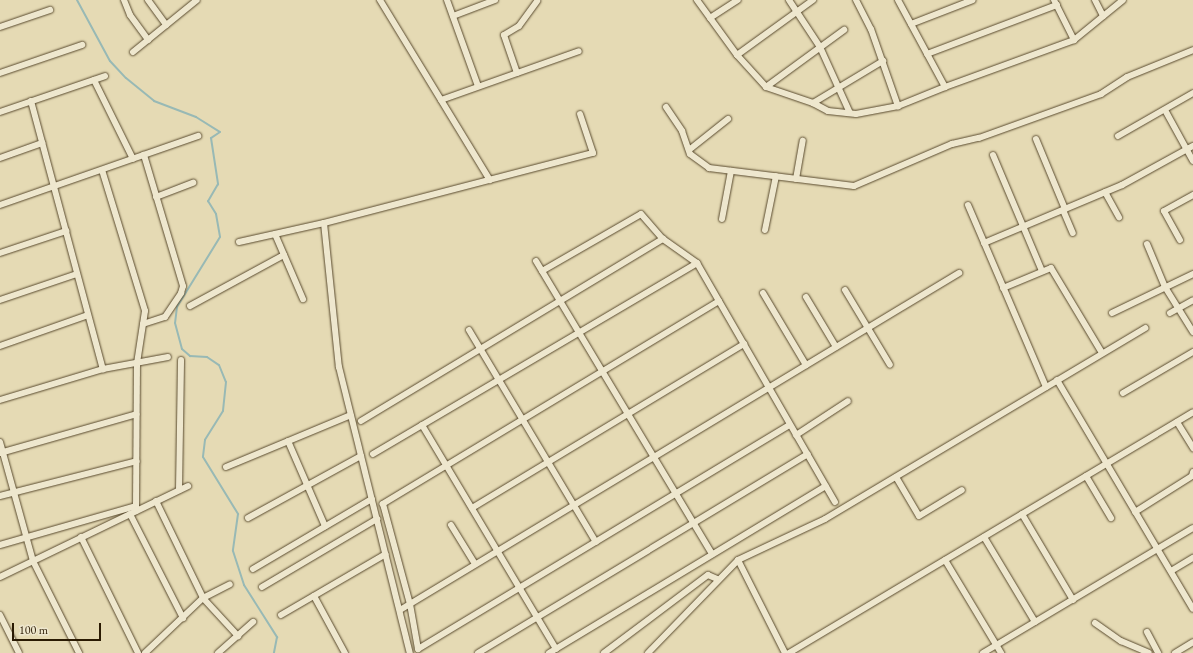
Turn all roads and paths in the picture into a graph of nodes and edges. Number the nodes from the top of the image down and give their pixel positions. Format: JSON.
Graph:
{"nodes":[{"id":1,"x":124,"y":0,"type":"edge"},
{"id":2,"x":148,"y":0,"type":"edge"},
{"id":3,"x":197,"y":0,"type":"edge"},
{"id":4,"x":380,"y":0,"type":"edge"},
{"id":5,"x":447,"y":0,"type":"edge"},
{"id":6,"x":495,"y":0,"type":"edge"},
{"id":7,"x":697,"y":0,"type":"edge"},
{"id":8,"x":738,"y":0,"type":"edge"},
{"id":9,"x":789,"y":0,"type":"edge"},
{"id":10,"x":813,"y":0,"type":"edge"},
{"id":11,"x":856,"y":0,"type":"edge"},
{"id":12,"x":898,"y":0,"type":"edge"},
{"id":13,"x":973,"y":0,"type":"edge"},
{"id":14,"x":1095,"y":0,"type":"edge"},
{"id":15,"x":1123,"y":0,"type":"edge"},
{"id":16,"x":537,"y":1,"type":"edge"},
{"id":17,"x":1056,"y":2,"type":"edge"},
{"id":18,"x":188,"y":3,"type":"edge"},
{"id":19,"x":477,"y":3,"type":"edge"},
{"id":20,"x":50,"y":10,"type":"dead end"},
{"id":21,"x":796,"y":11,"type":"junction"},
{"id":22,"x":453,"y":16,"type":"junction"},
{"id":23,"x":1103,"y":16,"type":"junction"},
{"id":24,"x":710,"y":18,"type":"junction"},
{"id":25,"x":911,"y":24,"type":"junction"},
{"id":26,"x":166,"y":25,"type":"junction"},
{"id":27,"x":0,"y":27,"type":"edge"},
{"id":28,"x":844,"y":30,"type":"dead end"},
{"id":29,"x":148,"y":40,"type":"junction"},
{"id":30,"x":1074,"y":40,"type":"junction"},
{"id":31,"x":82,"y":45,"type":"dead end"},
{"id":32,"x":820,"y":47,"type":"junction"},
{"id":33,"x":578,"y":50,"type":"dead end"},
{"id":34,"x":1193,"y":50,"type":"edge"},
{"id":35,"x":132,"y":52,"type":"dead end"},
{"id":36,"x":927,"y":54,"type":"junction"},
{"id":37,"x":737,"y":55,"type":"junction"},
{"id":38,"x":883,"y":61,"type":"junction"},
{"id":39,"x":0,"y":73,"type":"edge"},
{"id":40,"x":517,"y":73,"type":"junction"},
{"id":41,"x":106,"y":76,"type":"dead end"},
{"id":42,"x":94,"y":80,"type":"junction"},
{"id":43,"x":478,"y":86,"type":"junction"},
{"id":44,"x":766,"y":87,"type":"junction"},
{"id":45,"x":945,"y":87,"type":"junction"},
{"id":46,"x":839,"y":88,"type":"junction"},
{"id":47,"x":1193,"y":93,"type":"edge"},
{"id":48,"x":441,"y":100,"type":"junction"},
{"id":49,"x":31,"y":101,"type":"junction"},
{"id":50,"x":813,"y":103,"type":"junction"},
{"id":51,"x":898,"y":106,"type":"junction"},
{"id":52,"x":666,"y":107,"type":"dead end"},
{"id":53,"x":1165,"y":110,"type":"junction"},
{"id":54,"x":0,"y":112,"type":"edge"},
{"id":55,"x":850,"y":113,"type":"junction"},
{"id":56,"x":580,"y":114,"type":"dead end"},
{"id":57,"x":728,"y":119,"type":"dead end"},
{"id":58,"x":198,"y":136,"type":"dead end"},
{"id":59,"x":1118,"y":136,"type":"dead end"},
{"id":60,"x":1036,"y":139,"type":"dead end"},
{"id":61,"x":803,"y":141,"type":"dead end"},
{"id":62,"x":42,"y":143,"type":"junction"},
{"id":63,"x":1193,"y":146,"type":"edge"},
{"id":64,"x":1187,"y":149,"type":"junction"},
{"id":65,"x":689,"y":150,"type":"junction"},
{"id":66,"x":144,"y":155,"type":"junction"},
{"id":67,"x":992,"y":155,"type":"dead end"},
{"id":68,"x":0,"y":158,"type":"edge"},
{"id":69,"x":133,"y":159,"type":"junction"},
{"id":70,"x":1193,"y":161,"type":"edge"},
{"id":71,"x":102,"y":170,"type":"junction"},
{"id":72,"x":731,"y":171,"type":"junction"},
{"id":73,"x":776,"y":176,"type":"junction"},
{"id":74,"x":796,"y":179,"type":"junction"},
{"id":75,"x":490,"y":180,"type":"junction"},
{"id":76,"x":193,"y":182,"type":"dead end"},
{"id":77,"x":54,"y":186,"type":"junction"},
{"id":78,"x":1105,"y":192,"type":"junction"},
{"id":79,"x":1193,"y":195,"type":"edge"},
{"id":80,"x":156,"y":197,"type":"junction"},
{"id":81,"x":0,"y":205,"type":"edge"},
{"id":82,"x":968,"y":206,"type":"dead end"},
{"id":83,"x":1064,"y":209,"type":"junction"},
{"id":84,"x":1119,"y":217,"type":"dead end"},
{"id":85,"x":722,"y":219,"type":"dead end"},
{"id":86,"x":324,"y":223,"type":"junction"},
{"id":87,"x":1023,"y":226,"type":"junction"},
{"id":88,"x":765,"y":230,"type":"dead end"},
{"id":89,"x":66,"y":232,"type":"junction"},
{"id":90,"x":1073,"y":233,"type":"dead end"},
{"id":91,"x":275,"y":234,"type":"junction"},
{"id":92,"x":663,"y":238,"type":"junction"},
{"id":93,"x":1180,"y":240,"type":"dead end"},
{"id":94,"x":239,"y":242,"type":"dead end"},
{"id":95,"x":984,"y":242,"type":"junction"},
{"id":96,"x":1147,"y":244,"type":"dead end"},
{"id":97,"x":0,"y":253,"type":"edge"},
{"id":98,"x":284,"y":255,"type":"junction"},
{"id":99,"x":536,"y":261,"type":"dead end"},
{"id":100,"x":697,"y":262,"type":"junction"},
{"id":101,"x":542,"y":271,"type":"junction"},
{"id":102,"x":1042,"y":271,"type":"junction"},
{"id":103,"x":958,"y":273,"type":"dead end"},
{"id":104,"x":77,"y":274,"type":"junction"},
{"id":105,"x":1193,"y":274,"type":"edge"},
{"id":106,"x":1003,"y":288,"type":"junction"},
{"id":107,"x":1165,"y":288,"type":"junction"},
{"id":108,"x":845,"y":290,"type":"dead end"},
{"id":109,"x":763,"y":293,"type":"dead end"},
{"id":110,"x":806,"y":297,"type":"dead end"},
{"id":111,"x":304,"y":299,"type":"dead end"},
{"id":112,"x":0,"y":300,"type":"edge"},
{"id":113,"x":1193,"y":300,"type":"edge"},
{"id":114,"x":560,"y":301,"type":"junction"},
{"id":115,"x":719,"y":301,"type":"junction"},
{"id":116,"x":190,"y":306,"type":"dead end"},
{"id":117,"x":1178,"y":309,"type":"junction"},
{"id":118,"x":1112,"y":313,"type":"dead end"},
{"id":119,"x":1170,"y":314,"type":"dead end"},
{"id":120,"x":88,"y":315,"type":"junction"},
{"id":121,"x":143,"y":324,"type":"junction"},
{"id":122,"x":867,"y":328,"type":"junction"},
{"id":123,"x":1145,"y":328,"type":"dead end"},
{"id":124,"x":469,"y":330,"type":"dead end"},
{"id":125,"x":579,"y":332,"type":"junction"},
{"id":126,"x":1193,"y":332,"type":"edge"},
{"id":127,"x":744,"y":344,"type":"junction"},
{"id":128,"x":0,"y":346,"type":"edge"},
{"id":129,"x":836,"y":347,"type":"junction"},
{"id":130,"x":480,"y":349,"type":"junction"},
{"id":131,"x":1193,"y":352,"type":"edge"},
{"id":132,"x":1102,"y":353,"type":"junction"},
{"id":133,"x":168,"y":358,"type":"dead end"},
{"id":134,"x":181,"y":360,"type":"dead end"},
{"id":135,"x":137,"y":363,"type":"junction"},
{"id":136,"x":806,"y":365,"type":"junction"},
{"id":137,"x":890,"y":365,"type":"dead end"},
{"id":138,"x":102,"y":369,"type":"junction"},
{"id":139,"x":602,"y":372,"type":"junction"},
{"id":140,"x":499,"y":380,"type":"junction"},
{"id":141,"x":1057,"y":380,"type":"junction"},
{"id":142,"x":1046,"y":386,"type":"junction"},
{"id":143,"x":769,"y":387,"type":"junction"},
{"id":144,"x":1124,"y":393,"type":"dead end"},
{"id":145,"x":0,"y":400,"type":"edge"},
{"id":146,"x":848,"y":402,"type":"dead end"},
{"id":147,"x":1193,"y":412,"type":"edge"},
{"id":148,"x":137,"y":414,"type":"junction"},
{"id":149,"x":628,"y":414,"type":"junction"},
{"id":150,"x":351,"y":415,"type":"junction"},
{"id":151,"x":361,"y":420,"type":"dead end"},
{"id":152,"x":523,"y":420,"type":"junction"},
{"id":153,"x":1177,"y":422,"type":"junction"},
{"id":154,"x":790,"y":424,"type":"junction"},
{"id":155,"x":422,"y":425,"type":"junction"},
{"id":156,"x":796,"y":435,"type":"junction"},
{"id":157,"x":288,"y":441,"type":"junction"},
{"id":158,"x":0,"y":442,"type":"edge"},
{"id":159,"x":1193,"y":448,"type":"edge"},
{"id":160,"x":1,"y":452,"type":"edge"},
{"id":161,"x":374,"y":454,"type":"dead end"},
{"id":162,"x":808,"y":454,"type":"junction"},
{"id":163,"x":361,"y":456,"type":"junction"},
{"id":164,"x":654,"y":457,"type":"junction"},
{"id":165,"x":137,"y":461,"type":"junction"},
{"id":166,"x":548,"y":462,"type":"junction"},
{"id":167,"x":1106,"y":464,"type":"junction"},
{"id":168,"x":446,"y":466,"type":"junction"},
{"id":169,"x":226,"y":467,"type":"dead end"},
{"id":170,"x":1193,"y":472,"type":"edge"},
{"id":171,"x":1086,"y":476,"type":"junction"},
{"id":172,"x":896,"y":477,"type":"junction"},
{"id":173,"x":307,"y":485,"type":"junction"},
{"id":174,"x":188,"y":486,"type":"dead end"},
{"id":175,"x":826,"y":486,"type":"junction"},
{"id":176,"x":178,"y":490,"type":"junction"},
{"id":177,"x":962,"y":490,"type":"dead end"},
{"id":178,"x":14,"y":492,"type":"junction"},
{"id":179,"x":676,"y":494,"type":"junction"},
{"id":180,"x":0,"y":496,"type":"edge"},
{"id":181,"x":372,"y":499,"type":"junction"},
{"id":182,"x":156,"y":501,"type":"junction"},
{"id":183,"x":835,"y":502,"type":"dead end"},
{"id":184,"x":574,"y":505,"type":"junction"},
{"id":185,"x":136,"y":508,"type":"junction"},
{"id":186,"x":472,"y":508,"type":"junction"},
{"id":187,"x":1135,"y":512,"type":"junction"},
{"id":188,"x":130,"y":514,"type":"junction"},
{"id":189,"x":1022,"y":514,"type":"junction"},
{"id":190,"x":248,"y":518,"type":"dead end"},
{"id":191,"x":1111,"y":518,"type":"dead end"},
{"id":192,"x":377,"y":519,"type":"junction"},
{"id":193,"x":693,"y":523,"type":"junction"},
{"id":194,"x":452,"y":525,"type":"dead end"},
{"id":195,"x":325,"y":526,"type":"junction"},
{"id":196,"x":1193,"y":528,"type":"edge"},
{"id":197,"x":26,"y":537,"type":"junction"},
{"id":198,"x":81,"y":537,"type":"junction"},
{"id":199,"x":984,"y":537,"type":"junction"},
{"id":200,"x":596,"y":542,"type":"junction"},
{"id":201,"x":0,"y":545,"type":"edge"},
{"id":202,"x":1157,"y":549,"type":"junction"},
{"id":203,"x":497,"y":551,"type":"junction"},
{"id":204,"x":386,"y":554,"type":"junction"},
{"id":205,"x":712,"y":554,"type":"junction"},
{"id":206,"x":1193,"y":558,"type":"edge"},
{"id":207,"x":738,"y":560,"type":"junction"},
{"id":208,"x":946,"y":560,"type":"junction"},
{"id":209,"x":33,"y":561,"type":"junction"},
{"id":210,"x":475,"y":564,"type":"junction"},
{"id":211,"x":253,"y":569,"type":"dead end"},
{"id":212,"x":1171,"y":571,"type":"junction"},
{"id":213,"x":0,"y":577,"type":"edge"},
{"id":214,"x":717,"y":579,"type":"junction"},
{"id":215,"x":230,"y":584,"type":"dead end"},
{"id":216,"x":262,"y":588,"type":"dead end"},
{"id":217,"x":520,"y":588,"type":"junction"},
{"id":218,"x":314,"y":596,"type":"junction"},
{"id":219,"x":203,"y":598,"type":"junction"},
{"id":220,"x":1073,"y":600,"type":"junction"},
{"id":221,"x":410,"y":604,"type":"junction"},
{"id":222,"x":1193,"y":609,"type":"edge"},
{"id":223,"x":400,"y":610,"type":"junction"},
{"id":224,"x":0,"y":615,"type":"edge"},
{"id":225,"x":281,"y":615,"type":"dead end"},
{"id":226,"x":537,"y":617,"type":"junction"},
{"id":227,"x":182,"y":618,"type":"junction"},
{"id":228,"x":253,"y":622,"type":"dead end"},
{"id":229,"x":1035,"y":622,"type":"junction"},
{"id":230,"x":1095,"y":623,"type":"dead end"},
{"id":231,"x":1147,"y":632,"type":"dead end"},
{"id":232,"x":238,"y":636,"type":"junction"},
{"id":233,"x":1193,"y":642,"type":"edge"},
{"id":234,"x":996,"y":645,"type":"junction"},
{"id":235,"x":556,"y":648,"type":"junction"},
{"id":236,"x":19,"y":653,"type":"edge"},
{"id":237,"x":79,"y":653,"type":"edge"},
{"id":238,"x":138,"y":653,"type":"edge"},
{"id":239,"x":145,"y":653,"type":"edge"},
{"id":240,"x":218,"y":653,"type":"edge"},
{"id":241,"x":345,"y":653,"type":"edge"},
{"id":242,"x":410,"y":653,"type":"edge"},
{"id":243,"x":478,"y":653,"type":"edge"},
{"id":244,"x":549,"y":653,"type":"edge"},
{"id":245,"x":604,"y":653,"type":"edge"},
{"id":246,"x":648,"y":653,"type":"edge"},
{"id":247,"x":785,"y":653,"type":"edge"},
{"id":248,"x":790,"y":653,"type":"edge"},
{"id":249,"x":983,"y":653,"type":"edge"},
{"id":250,"x":1001,"y":653,"type":"edge"},
{"id":251,"x":1149,"y":653,"type":"edge"},
{"id":252,"x":1158,"y":653,"type":"edge"},
{"id":253,"x":1176,"y":653,"type":"edge"}],
"edges":[{"from":1,"to":29,"type":"street"},
{"from":2,"to":26,"type":"street"},
{"from":3,"to":18,"type":"street"},
{"from":4,"to":48,"type":"street"},
{"from":5,"to":22,"type":"street"},
{"from":6,"to":19,"type":"street"},
{"from":7,"to":24,"type":"street"},
{"from":8,"to":24,"type":"street"},
{"from":9,"to":21,"type":"street"},
{"from":10,"to":21,"type":"street"},
{"from":11,"to":38,"type":"street"},
{"from":12,"to":25,"type":"street"},
{"from":13,"to":25,"type":"street"},
{"from":14,"to":23,"type":"street"},
{"from":15,"to":23,"type":"street"},
{"from":16,"to":40,"type":"street"},
{"from":17,"to":30,"type":"street"},
{"from":17,"to":36,"type":"street"},
{"from":18,"to":26,"type":"street"},
{"from":19,"to":22,"type":"street"},
{"from":20,"to":27,"type":"street"},
{"from":21,"to":32,"type":"street"},
{"from":21,"to":37,"type":"street"},
{"from":22,"to":43,"type":"street"},
{"from":23,"to":30,"type":"street"},
{"from":24,"to":37,"type":"street"},
{"from":25,"to":36,"type":"street"},
{"from":26,"to":29,"type":"street"},
{"from":28,"to":32,"type":"street"},
{"from":29,"to":35,"type":"street"},
{"from":30,"to":45,"type":"street"},
{"from":31,"to":39,"type":"street"},
{"from":32,"to":44,"type":"street"},
{"from":32,"to":46,"type":"street"},
{"from":33,"to":40,"type":"street"},
{"from":34,"to":74,"type":"street"},
{"from":36,"to":45,"type":"street"},
{"from":37,"to":44,"type":"street"},
{"from":38,"to":46,"type":"street"},
{"from":38,"to":51,"type":"street"},
{"from":40,"to":43,"type":"street"},
{"from":41,"to":42,"type":"street"},
{"from":42,"to":49,"type":"street"},
{"from":42,"to":69,"type":"street"},
{"from":43,"to":48,"type":"street"},
{"from":44,"to":50,"type":"street"},
{"from":45,"to":51,"type":"street"},
{"from":46,"to":50,"type":"street"},
{"from":46,"to":55,"type":"street"},
{"from":47,"to":53,"type":"street"},
{"from":48,"to":75,"type":"street"},
{"from":49,"to":54,"type":"street"},
{"from":49,"to":62,"type":"street"},
{"from":50,"to":55,"type":"street"},
{"from":51,"to":55,"type":"street"},
{"from":52,"to":65,"type":"street"},
{"from":53,"to":59,"type":"street"},
{"from":53,"to":64,"type":"street"},
{"from":56,"to":75,"type":"street"},
{"from":57,"to":65,"type":"street"},
{"from":58,"to":66,"type":"street"},
{"from":60,"to":83,"type":"street"},
{"from":61,"to":74,"type":"street"},
{"from":62,"to":68,"type":"street"},
{"from":62,"to":77,"type":"street"},
{"from":63,"to":64,"type":"street"},
{"from":64,"to":70,"type":"street"},
{"from":64,"to":78,"type":"street"},
{"from":65,"to":72,"type":"street"},
{"from":66,"to":69,"type":"street"},
{"from":66,"to":80,"type":"street"},
{"from":67,"to":87,"type":"street"},
{"from":69,"to":71,"type":"street"},
{"from":71,"to":77,"type":"street"},
{"from":71,"to":121,"type":"street"},
{"from":72,"to":73,"type":"street"},
{"from":72,"to":85,"type":"street"},
{"from":73,"to":74,"type":"street"},
{"from":73,"to":88,"type":"street"},
{"from":75,"to":86,"type":"street"},
{"from":76,"to":80,"type":"street"},
{"from":77,"to":81,"type":"street"},
{"from":77,"to":89,"type":"street"},
{"from":78,"to":83,"type":"street"},
{"from":78,"to":84,"type":"street"},
{"from":79,"to":93,"type":"street"},
{"from":80,"to":121,"type":"street"},
{"from":82,"to":95,"type":"street"},
{"from":83,"to":87,"type":"street"},
{"from":83,"to":90,"type":"street"},
{"from":86,"to":91,"type":"street"},
{"from":86,"to":150,"type":"street"},
{"from":87,"to":95,"type":"street"},
{"from":87,"to":102,"type":"street"},
{"from":89,"to":97,"type":"street"},
{"from":89,"to":104,"type":"street"},
{"from":91,"to":94,"type":"street"},
{"from":91,"to":98,"type":"street"},
{"from":92,"to":100,"type":"street"},
{"from":92,"to":101,"type":"street"},
{"from":92,"to":114,"type":"street"},
{"from":95,"to":106,"type":"street"},
{"from":96,"to":107,"type":"street"},
{"from":98,"to":111,"type":"street"},
{"from":98,"to":116,"type":"street"},
{"from":99,"to":101,"type":"street"},
{"from":100,"to":115,"type":"street"},
{"from":100,"to":125,"type":"street"},
{"from":101,"to":114,"type":"street"},
{"from":102,"to":106,"type":"street"},
{"from":102,"to":132,"type":"street"},
{"from":103,"to":122,"type":"street"},
{"from":104,"to":112,"type":"street"},
{"from":104,"to":120,"type":"street"},
{"from":105,"to":107,"type":"street"},
{"from":106,"to":142,"type":"street"},
{"from":107,"to":117,"type":"street"},
{"from":107,"to":118,"type":"street"},
{"from":108,"to":122,"type":"street"},
{"from":109,"to":136,"type":"street"},
{"from":110,"to":129,"type":"street"},
{"from":113,"to":117,"type":"street"},
{"from":114,"to":125,"type":"street"},
{"from":114,"to":130,"type":"street"},
{"from":115,"to":127,"type":"street"},
{"from":115,"to":139,"type":"street"},
{"from":117,"to":119,"type":"street"},
{"from":117,"to":126,"type":"street"},
{"from":120,"to":128,"type":"street"},
{"from":120,"to":138,"type":"street"},
{"from":121,"to":135,"type":"street"},
{"from":122,"to":129,"type":"street"},
{"from":122,"to":137,"type":"street"},
{"from":123,"to":132,"type":"street"},
{"from":124,"to":130,"type":"street"},
{"from":125,"to":139,"type":"street"},
{"from":125,"to":140,"type":"street"},
{"from":127,"to":143,"type":"street"},
{"from":127,"to":149,"type":"street"},
{"from":129,"to":136,"type":"street"},
{"from":130,"to":140,"type":"street"},
{"from":130,"to":151,"type":"street"},
{"from":131,"to":144,"type":"street"},
{"from":132,"to":141,"type":"street"},
{"from":133,"to":135,"type":"street"},
{"from":134,"to":176,"type":"street"},
{"from":135,"to":138,"type":"street"},
{"from":135,"to":148,"type":"street"},
{"from":136,"to":143,"type":"street"},
{"from":138,"to":145,"type":"street"},
{"from":139,"to":149,"type":"street"},
{"from":139,"to":152,"type":"street"},
{"from":140,"to":152,"type":"street"},
{"from":140,"to":155,"type":"street"},
{"from":141,"to":142,"type":"street"},
{"from":141,"to":167,"type":"street"},
{"from":142,"to":172,"type":"street"},
{"from":143,"to":154,"type":"street"},
{"from":143,"to":164,"type":"street"},
{"from":146,"to":156,"type":"street"},
{"from":147,"to":153,"type":"street"},
{"from":148,"to":160,"type":"street"},
{"from":148,"to":165,"type":"street"},
{"from":149,"to":164,"type":"street"},
{"from":149,"to":166,"type":"street"},
{"from":150,"to":157,"type":"street"},
{"from":150,"to":163,"type":"street"},
{"from":152,"to":166,"type":"street"},
{"from":152,"to":168,"type":"street"},
{"from":153,"to":159,"type":"street"},
{"from":153,"to":167,"type":"street"},
{"from":154,"to":156,"type":"street"},
{"from":154,"to":179,"type":"street"},
{"from":155,"to":161,"type":"street"},
{"from":155,"to":168,"type":"street"},
{"from":156,"to":162,"type":"street"},
{"from":157,"to":169,"type":"street"},
{"from":157,"to":173,"type":"street"},
{"from":158,"to":160,"type":"street"},
{"from":160,"to":178,"type":"street"},
{"from":162,"to":175,"type":"street"},
{"from":162,"to":193,"type":"street"},
{"from":163,"to":173,"type":"street"},
{"from":163,"to":181,"type":"street"},
{"from":164,"to":179,"type":"street"},
{"from":164,"to":184,"type":"street"},
{"from":165,"to":178,"type":"street"},
{"from":165,"to":185,"type":"street"},
{"from":166,"to":184,"type":"street"},
{"from":166,"to":186,"type":"street"},
{"from":167,"to":171,"type":"street"},
{"from":167,"to":187,"type":"street"},
{"from":168,"to":186,"type":"street"},
{"from":168,"to":221,"type":"street"},
{"from":170,"to":187,"type":"street"},
{"from":171,"to":189,"type":"street"},
{"from":171,"to":191,"type":"street"},
{"from":172,"to":177,"type":"street"},
{"from":172,"to":207,"type":"street"},
{"from":173,"to":190,"type":"street"},
{"from":173,"to":195,"type":"street"},
{"from":174,"to":176,"type":"street"},
{"from":175,"to":183,"type":"street"},
{"from":175,"to":205,"type":"street"},
{"from":176,"to":182,"type":"street"},
{"from":178,"to":180,"type":"street"},
{"from":178,"to":197,"type":"street"},
{"from":179,"to":193,"type":"street"},
{"from":179,"to":200,"type":"street"},
{"from":181,"to":192,"type":"street"},
{"from":181,"to":195,"type":"street"},
{"from":182,"to":185,"type":"street"},
{"from":182,"to":219,"type":"street"},
{"from":184,"to":200,"type":"street"},
{"from":184,"to":203,"type":"street"},
{"from":185,"to":188,"type":"street"},
{"from":185,"to":197,"type":"street"},
{"from":186,"to":203,"type":"street"},
{"from":187,"to":202,"type":"street"},
{"from":188,"to":198,"type":"street"},
{"from":188,"to":227,"type":"street"},
{"from":189,"to":199,"type":"street"},
{"from":189,"to":220,"type":"street"},
{"from":192,"to":204,"type":"street"},
{"from":192,"to":216,"type":"street"},
{"from":193,"to":205,"type":"street"},
{"from":193,"to":226,"type":"street"},
{"from":194,"to":210,"type":"street"},
{"from":195,"to":211,"type":"street"},
{"from":196,"to":202,"type":"street"},
{"from":197,"to":201,"type":"street"},
{"from":197,"to":209,"type":"street"},
{"from":198,"to":209,"type":"street"},
{"from":198,"to":238,"type":"street"},
{"from":199,"to":208,"type":"street"},
{"from":199,"to":229,"type":"street"},
{"from":200,"to":217,"type":"street"},
{"from":202,"to":212,"type":"street"},
{"from":202,"to":220,"type":"street"},
{"from":203,"to":210,"type":"street"},
{"from":203,"to":217,"type":"street"},
{"from":204,"to":218,"type":"street"},
{"from":204,"to":223,"type":"street"},
{"from":205,"to":235,"type":"street"},
{"from":206,"to":212,"type":"street"},
{"from":207,"to":214,"type":"street"},
{"from":207,"to":247,"type":"street"},
{"from":208,"to":234,"type":"street"},
{"from":208,"to":248,"type":"street"},
{"from":209,"to":213,"type":"street"},
{"from":209,"to":237,"type":"street"},
{"from":210,"to":221,"type":"street"},
{"from":212,"to":222,"type":"street"},
{"from":214,"to":245,"type":"street"},
{"from":214,"to":246,"type":"street"},
{"from":215,"to":219,"type":"street"},
{"from":217,"to":221,"type":"street"},
{"from":217,"to":226,"type":"street"},
{"from":218,"to":225,"type":"street"},
{"from":218,"to":241,"type":"street"},
{"from":219,"to":227,"type":"street"},
{"from":219,"to":232,"type":"street"},
{"from":220,"to":229,"type":"street"},
{"from":221,"to":223,"type":"street"},
{"from":223,"to":242,"type":"street"},
{"from":224,"to":236,"type":"street"},
{"from":226,"to":235,"type":"street"},
{"from":226,"to":243,"type":"street"},
{"from":227,"to":239,"type":"street"},
{"from":228,"to":232,"type":"street"},
{"from":229,"to":234,"type":"street"},
{"from":230,"to":251,"type":"street"},
{"from":231,"to":252,"type":"street"},
{"from":232,"to":240,"type":"street"},
{"from":233,"to":253,"type":"street"},
{"from":234,"to":249,"type":"street"},
{"from":234,"to":250,"type":"street"},
{"from":235,"to":244,"type":"street"}]}
